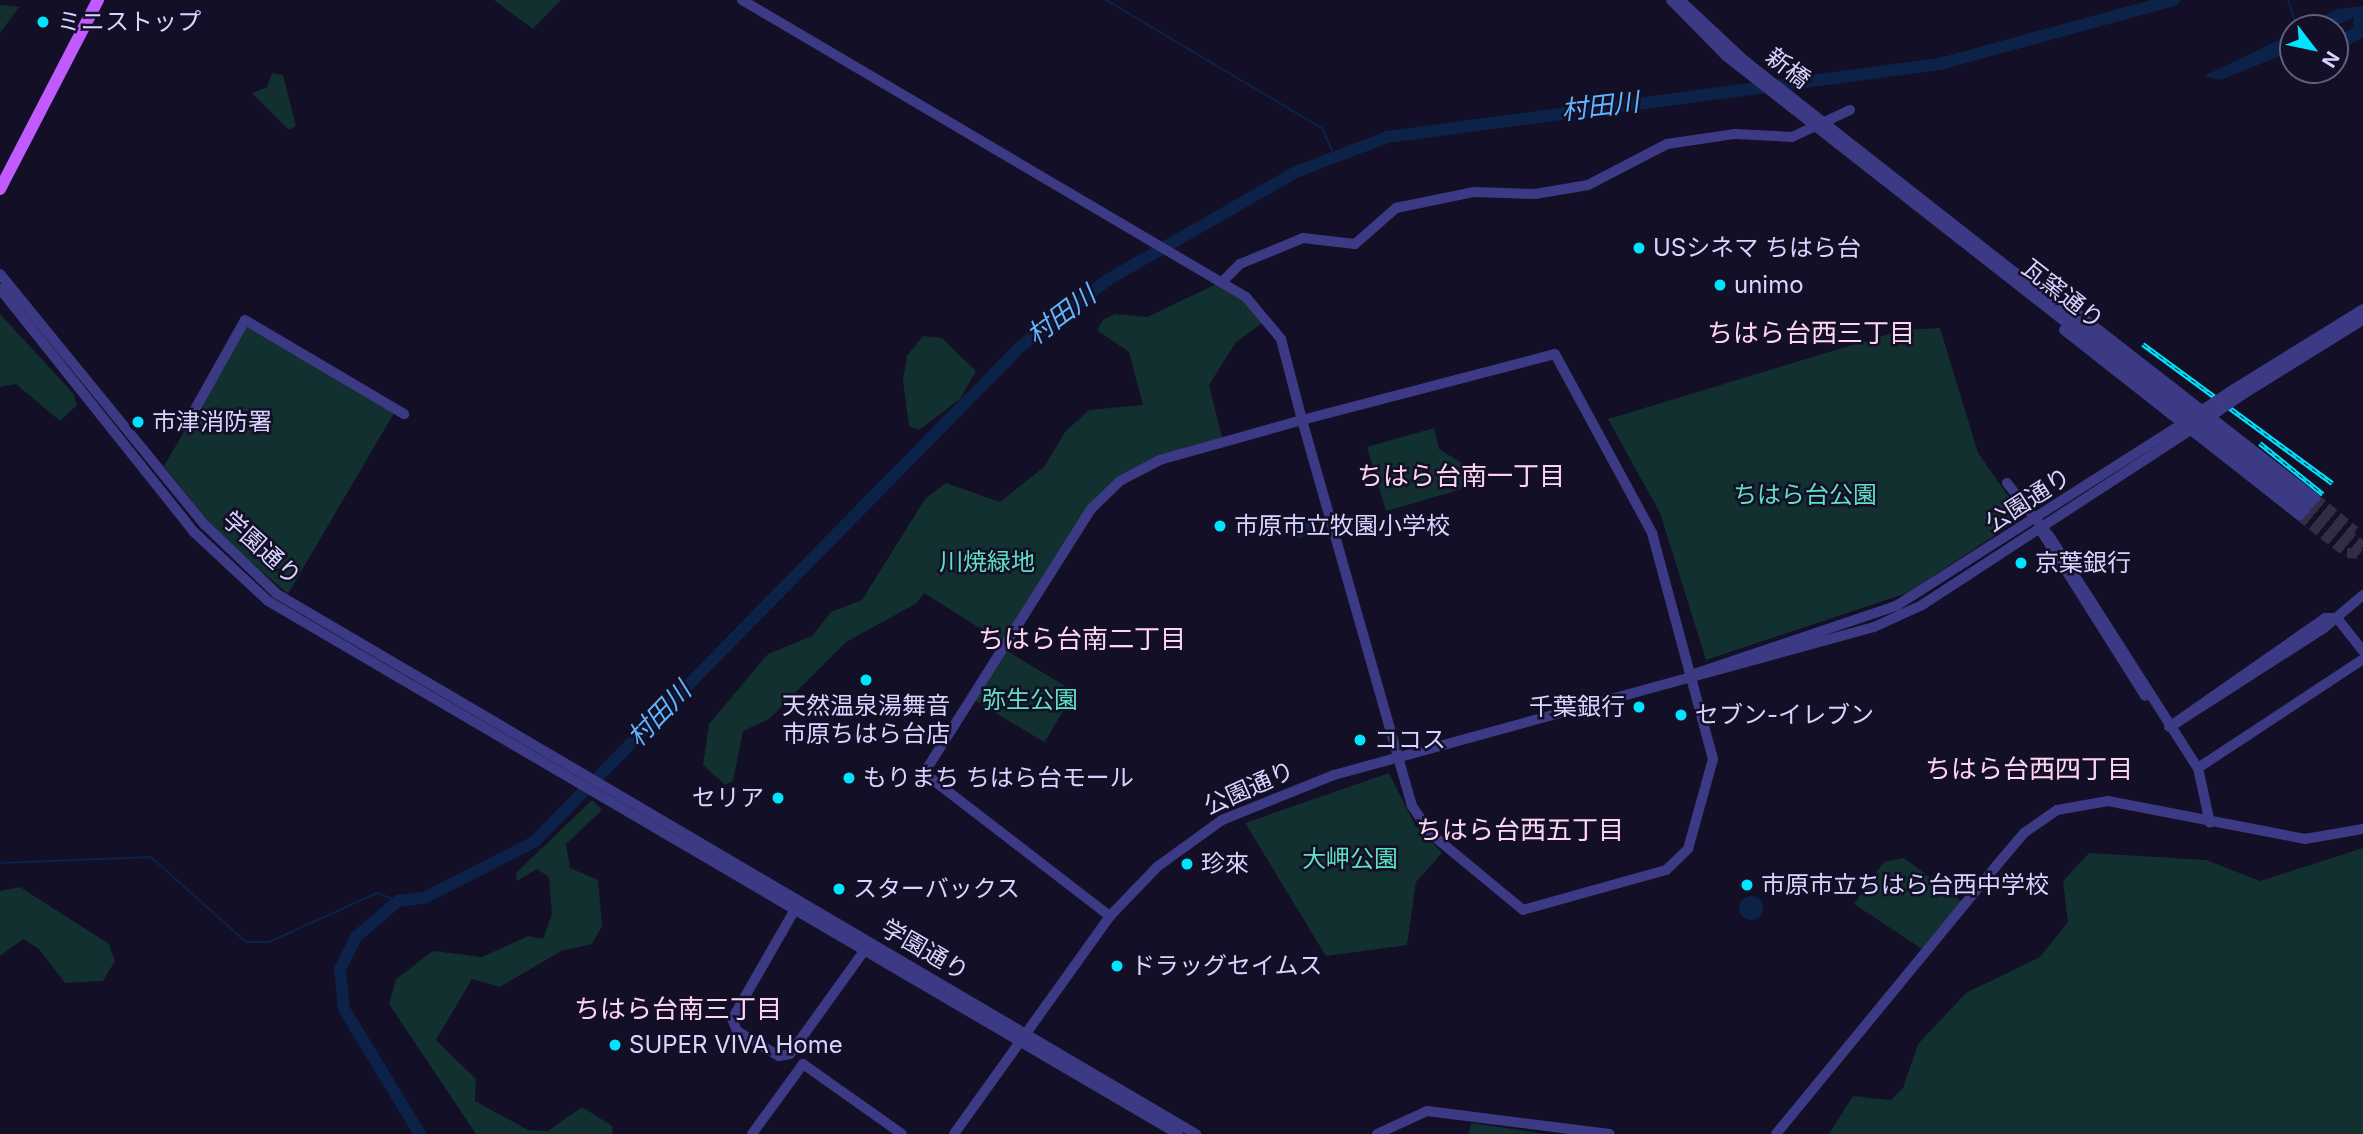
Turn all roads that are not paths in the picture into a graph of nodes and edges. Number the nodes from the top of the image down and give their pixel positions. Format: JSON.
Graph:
{"nodes":[{"id":1,"x":98,"y":0,"type":"edge"},
{"id":2,"x":742,"y":0,"type":"edge"},
{"id":3,"x":1671,"y":0,"type":"edge"},
{"id":4,"x":1681,"y":0,"type":"edge"},
{"id":5,"x":1741,"y":63,"type":"junction"},
{"id":6,"x":1800,"y":109,"type":"joint"},
{"id":7,"x":1850,"y":110,"type":"dead end"},
{"id":8,"x":1818,"y":124,"type":"junction"},
{"id":9,"x":0,"y":190,"type":"edge"},
{"id":10,"x":0,"y":274,"type":"edge"},
{"id":11,"x":1223,"y":281,"type":"junction"},
{"id":12,"x":0,"y":289,"type":"edge"},
{"id":13,"x":2031,"y":290,"type":"junction"},
{"id":14,"x":2363,"y":309,"type":"edge"},
{"id":15,"x":2363,"y":320,"type":"edge"},
{"id":16,"x":2238,"y":392,"type":"junction"},
{"id":17,"x":194,"y":411,"type":"dead end"},
{"id":18,"x":2207,"y":413,"type":"junction"},
{"id":19,"x":404,"y":414,"type":"dead end"},
{"id":20,"x":1302,"y":420,"type":"junction"},
{"id":21,"x":2185,"y":428,"type":"junction"},
{"id":22,"x":145,"y":451,"type":"junction"},
{"id":23,"x":134,"y":459,"type":"junction"},
{"id":24,"x":2007,"y":483,"type":"dead end"},
{"id":25,"x":2307,"y":507,"type":"junction"},
{"id":26,"x":2037,"y":524,"type":"junction"},
{"id":27,"x":2363,"y":594,"type":"edge"},
{"id":28,"x":2337,"y":618,"type":"junction"},
{"id":29,"x":2363,"y":652,"type":"edge"},
{"id":30,"x":2363,"y":659,"type":"edge"},
{"id":31,"x":1690,"y":675,"type":"junction"},
{"id":32,"x":2169,"y":727,"type":"junction"},
{"id":33,"x":1397,"y":757,"type":"junction"},
{"id":34,"x":2198,"y":768,"type":"junction"},
{"id":35,"x":629,"y":806,"type":"junction"},
{"id":36,"x":2210,"y":823,"type":"junction"},
{"id":37,"x":2363,"y":829,"type":"edge"},
{"id":38,"x":797,"y":906,"type":"junction"},
{"id":39,"x":1110,"y":916,"type":"junction"},
{"id":40,"x":864,"y":951,"type":"junction"},
{"id":41,"x":1023,"y":1038,"type":"junction"},
{"id":42,"x":752,"y":1134,"type":"edge"},
{"id":43,"x":902,"y":1134,"type":"edge"},
{"id":44,"x":954,"y":1134,"type":"edge"},
{"id":45,"x":1178,"y":1134,"type":"edge"},
{"id":46,"x":1196,"y":1134,"type":"edge"},
{"id":47,"x":1377,"y":1134,"type":"edge"},
{"id":48,"x":1611,"y":1134,"type":"edge"},
{"id":49,"x":1776,"y":1134,"type":"edge"}],
"edges":[{"from":1,"to":9,"type":"main road"},
{"from":2,"to":11,"type":"street"},
{"from":3,"to":5,"type":"street"},
{"from":4,"to":5,"type":"street"},
{"from":5,"to":6,"type":"street","name":"新橋"},
{"from":6,"to":8,"type":"street","name":"瓦窯通り"},
{"from":7,"to":8,"type":"street"},
{"from":8,"to":11,"type":"street"},
{"from":8,"to":13,"type":"street","name":"瓦窯通り"},
{"from":10,"to":22,"type":"street","name":"学園通り"},
{"from":11,"to":20,"type":"street"},
{"from":12,"to":23,"type":"street"},
{"from":13,"to":18,"type":"street"},
{"from":13,"to":21,"type":"street"},
{"from":13,"to":25,"type":"street","name":"瓦窯通り"},
{"from":14,"to":16,"type":"street","name":"公園通り"},
{"from":15,"to":16,"type":"street","name":"公園通り"},
{"from":16,"to":18,"type":"street","name":"公園通り","bridge":true},
{"from":17,"to":19,"type":"street"},
{"from":18,"to":21,"type":"street","name":"公園通り","bridge":true},
{"from":18,"to":25,"type":"street"},
{"from":20,"to":31,"type":"street"},
{"from":20,"to":33,"type":"street"},
{"from":20,"to":39,"type":"street"},
{"from":21,"to":25,"type":"street"},
{"from":21,"to":26,"type":"street","name":"公園通り"},
{"from":22,"to":23,"type":"street"},
{"from":22,"to":35,"type":"street","name":"学園通り"},
{"from":23,"to":35,"type":"street"},
{"from":24,"to":26,"type":"street"},
{"from":26,"to":31,"type":"street","name":"公園通り"},
{"from":26,"to":32,"type":"street"},
{"from":27,"to":28,"type":"street"},
{"from":28,"to":29,"type":"street"},
{"from":28,"to":32,"type":"street"},
{"from":30,"to":34,"type":"street"},
{"from":31,"to":33,"type":"street","name":"公園通り"},
{"from":31,"to":33,"type":"street"},
{"from":32,"to":34,"type":"street"},
{"from":33,"to":39,"type":"street","name":"公園通り"},
{"from":34,"to":36,"type":"street"},
{"from":35,"to":38,"type":"street","name":"学園通り"},
{"from":36,"to":37,"type":"street"},
{"from":36,"to":49,"type":"street"},
{"from":38,"to":40,"type":"street","name":"学園通り"},
{"from":38,"to":40,"type":"street"},
{"from":38,"to":41,"type":"street","name":"学園通り"},
{"from":39,"to":41,"type":"street","name":"公園通り"},
{"from":40,"to":41,"type":"street","name":"学園通り"},
{"from":41,"to":44,"type":"street","name":"公園通り"},
{"from":41,"to":45,"type":"street","name":"学園通り"},
{"from":41,"to":46,"type":"street","name":"学園通り"},
{"from":42,"to":43,"type":"street"},
{"from":47,"to":48,"type":"street"}]}
